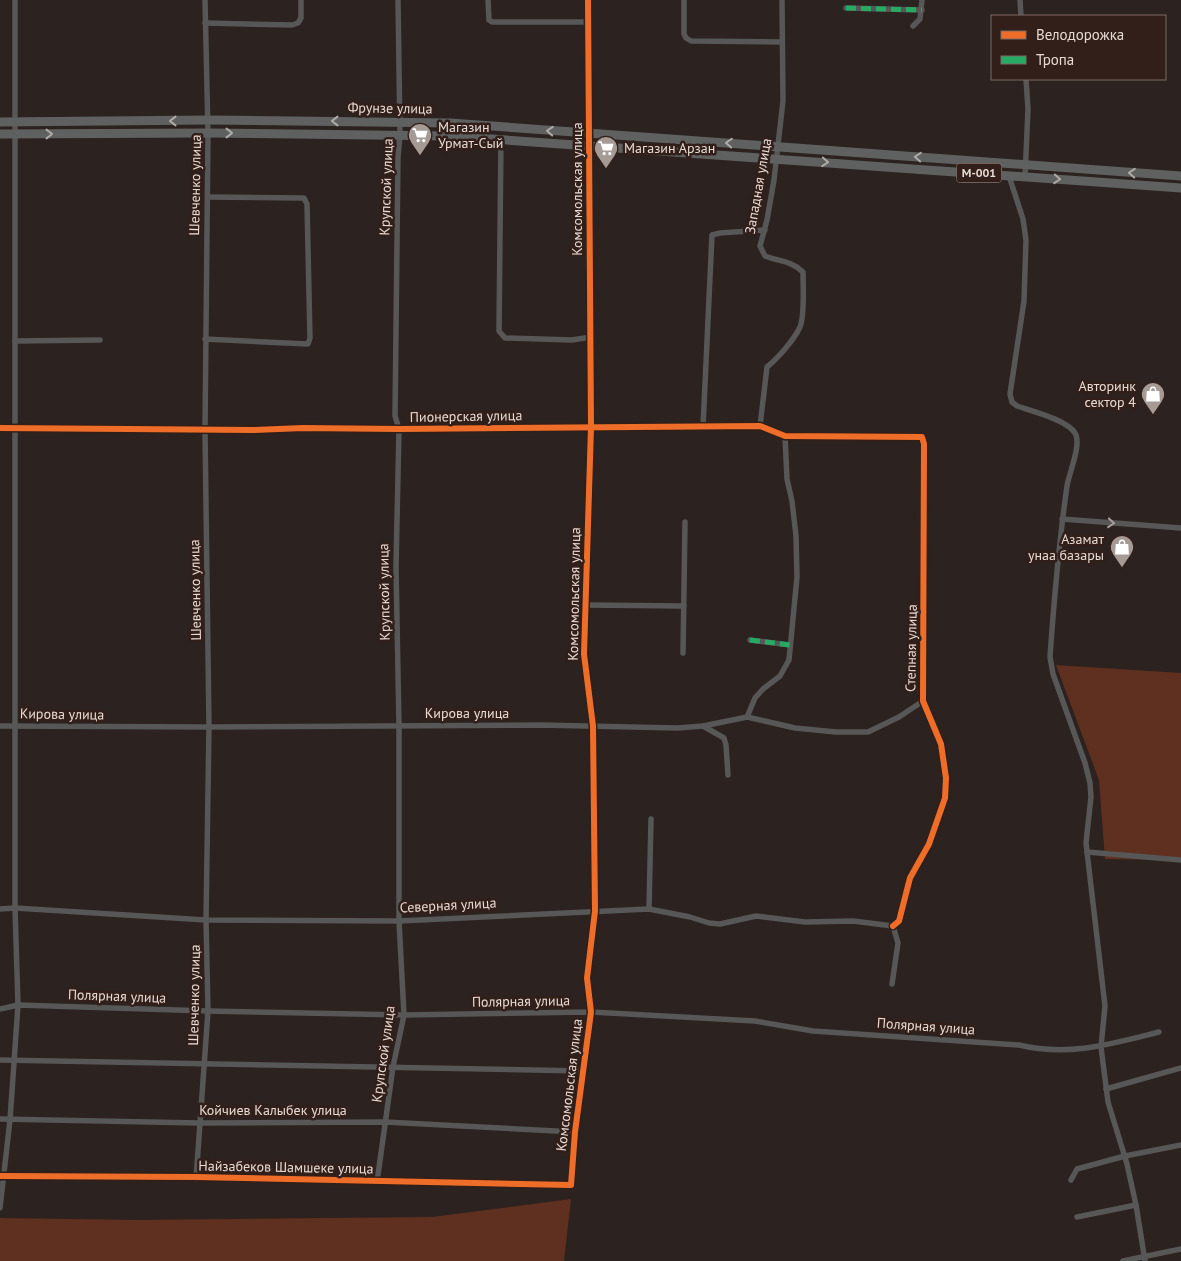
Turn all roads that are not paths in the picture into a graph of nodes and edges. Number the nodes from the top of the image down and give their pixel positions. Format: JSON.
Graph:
{"nodes":[{"id":1,"x":15,"y":0,"type":"edge"},
{"id":2,"x":205,"y":0,"type":"edge"},
{"id":3,"x":301,"y":0,"type":"edge"},
{"id":4,"x":398,"y":0,"type":"edge"},
{"id":5,"x":488,"y":0,"type":"edge"},
{"id":6,"x":588,"y":0,"type":"edge"},
{"id":7,"x":684,"y":0,"type":"edge"},
{"id":8,"x":782,"y":0,"type":"edge"},
{"id":9,"x":922,"y":0,"type":"edge"},
{"id":10,"x":1020,"y":0,"type":"edge"},
{"id":11,"x":846,"y":8,"type":"dead end"},
{"id":12,"x":922,"y":10,"type":"junction"},
{"id":13,"x":1021,"y":15,"type":"edge"},
{"id":14,"x":588,"y":22,"type":"junction"},
{"id":15,"x":205,"y":23,"type":"junction"},
{"id":16,"x":913,"y":26,"type":"dead end"},
{"id":17,"x":782,"y":42,"type":"junction"},
{"id":18,"x":1026,"y":80,"type":"edge"},
{"id":19,"x":208,"y":120,"type":"junction"},
{"id":20,"x":0,"y":122,"type":"edge"},
{"id":21,"x":16,"y":122,"type":"junction"},
{"id":22,"x":400,"y":122,"type":"junction"},
{"id":23,"x":208,"y":133,"type":"junction"},
{"id":24,"x":590,"y":133,"type":"junction"},
{"id":25,"x":0,"y":134,"type":"edge"},
{"id":26,"x":16,"y":134,"type":"junction"},
{"id":27,"x":400,"y":135,"type":"junction"},
{"id":28,"x":501,"y":140,"type":"junction"},
{"id":29,"x":590,"y":146,"type":"junction"},
{"id":30,"x":778,"y":147,"type":"junction"},
{"id":31,"x":776,"y":159,"type":"junction"},
{"id":32,"x":946,"y":159,"type":"junction"},
{"id":33,"x":1026,"y":165,"type":"junction"},
{"id":34,"x":945,"y":171,"type":"junction"},
{"id":35,"x":1009,"y":176,"type":"junction"},
{"id":36,"x":1181,"y":176,"type":"edge"},
{"id":37,"x":1025,"y":177,"type":"junction"},
{"id":38,"x":1181,"y":188,"type":"edge"},
{"id":39,"x":208,"y":197,"type":"junction"},
{"id":40,"x":764,"y":230,"type":"junction"},
{"id":41,"x":591,"y":337,"type":"junction"},
{"id":42,"x":206,"y":339,"type":"junction"},
{"id":43,"x":100,"y":340,"type":"dead end"},
{"id":44,"x":15,"y":341,"type":"junction"},
{"id":45,"x":760,"y":426,"type":"junction"},
{"id":46,"x":591,"y":427,"type":"junction"},
{"id":47,"x":703,"y":427,"type":"junction"},
{"id":48,"x":0,"y":428,"type":"edge"},
{"id":49,"x":15,"y":428,"type":"junction"},
{"id":50,"x":399,"y":429,"type":"junction"},
{"id":51,"x":205,"y":430,"type":"junction"},
{"id":52,"x":785,"y":436,"type":"junction"},
{"id":53,"x":924,"y":444,"type":"joint"},
{"id":54,"x":1062,"y":519,"type":"junction"},
{"id":55,"x":685,"y":522,"type":"dead end"},
{"id":56,"x":1181,"y":528,"type":"edge"},
{"id":57,"x":585,"y":605,"type":"junction"},
{"id":58,"x":684,"y":606,"type":"junction"},
{"id":59,"x":750,"y":640,"type":"dead end"},
{"id":60,"x":790,"y":645,"type":"junction"},
{"id":61,"x":683,"y":653,"type":"dead end"},
{"id":62,"x":923,"y":701,"type":"junction"},
{"id":63,"x":747,"y":717,"type":"junction"},
{"id":64,"x":0,"y":726,"type":"edge"},
{"id":65,"x":16,"y":726,"type":"junction"},
{"id":66,"x":399,"y":726,"type":"junction"},
{"id":67,"x":593,"y":726,"type":"junction"},
{"id":68,"x":703,"y":726,"type":"junction"},
{"id":69,"x":209,"y":728,"type":"junction"},
{"id":70,"x":728,"y":775,"type":"dead end"},
{"id":71,"x":651,"y":819,"type":"dead end"},
{"id":72,"x":1087,"y":852,"type":"junction"},
{"id":73,"x":1181,"y":860,"type":"edge"},
{"id":74,"x":15,"y":908,"type":"junction"},
{"id":75,"x":0,"y":909,"type":"edge"},
{"id":76,"x":648,"y":909,"type":"junction"},
{"id":77,"x":595,"y":911,"type":"junction"},
{"id":78,"x":206,"y":920,"type":"junction"},
{"id":79,"x":400,"y":920,"type":"junction"},
{"id":80,"x":893,"y":926,"type":"junction"},
{"id":81,"x":892,"y":984,"type":"dead end"},
{"id":82,"x":18,"y":1005,"type":"junction"},
{"id":83,"x":0,"y":1009,"type":"edge"},
{"id":84,"x":208,"y":1011,"type":"junction"},
{"id":85,"x":591,"y":1012,"type":"junction"},
{"id":86,"x":404,"y":1015,"type":"junction"},
{"id":87,"x":1159,"y":1032,"type":"dead end"},
{"id":88,"x":1101,"y":1047,"type":"junction"},
{"id":89,"x":0,"y":1060,"type":"edge"},
{"id":90,"x":14,"y":1061,"type":"junction"},
{"id":91,"x":205,"y":1065,"type":"junction"},
{"id":92,"x":393,"y":1067,"type":"junction"},
{"id":93,"x":1181,"y":1068,"type":"edge"},
{"id":94,"x":583,"y":1071,"type":"junction"},
{"id":95,"x":1106,"y":1089,"type":"junction"},
{"id":96,"x":0,"y":1119,"type":"edge"},
{"id":97,"x":10,"y":1120,"type":"junction"},
{"id":98,"x":385,"y":1122,"type":"junction"},
{"id":99,"x":200,"y":1123,"type":"junction"},
{"id":100,"x":575,"y":1132,"type":"junction"},
{"id":101,"x":1181,"y":1145,"type":"edge"},
{"id":102,"x":1125,"y":1156,"type":"junction"},
{"id":103,"x":2,"y":1176,"type":"edge"},
{"id":104,"x":196,"y":1178,"type":"junction"},
{"id":105,"x":1071,"y":1180,"type":"dead end"},
{"id":106,"x":378,"y":1182,"type":"junction"},
{"id":107,"x":570,"y":1185,"type":"joint"},
{"id":108,"x":1136,"y":1205,"type":"junction"},
{"id":109,"x":0,"y":1208,"type":"edge"},
{"id":110,"x":1077,"y":1217,"type":"dead end"},
{"id":111,"x":1181,"y":1249,"type":"edge"},
{"id":112,"x":1144,"y":1259,"type":"edge"},
{"id":113,"x":1123,"y":1261,"type":"edge"}],
"edges":[{"from":1,"to":21,"type":"street"},
{"from":2,"to":15,"type":"street","name":"Шевченко улица"},
{"from":3,"to":15,"type":"street"},
{"from":4,"to":22,"type":"street","name":"Крупской улица"},
{"from":5,"to":14,"type":"street"},
{"from":6,"to":14,"type":"street","name":"Комсомольская улица"},
{"from":7,"to":17,"type":"street"},
{"from":8,"to":17,"type":"street","name":"Западная улица"},
{"from":9,"to":12,"type":"street"},
{"from":10,"to":13,"type":"street"},
{"from":11,"to":12,"type":"street"},
{"from":12,"to":16,"type":"street"},
{"from":14,"to":24,"type":"street","name":"Комсомольская улица"},
{"from":15,"to":19,"type":"street","name":"Шевченко улица"},
{"from":17,"to":30,"type":"street","name":"Западная улица"},
{"from":18,"to":33,"type":"street"},
{"from":19,"to":21,"type":"main road","name":"Фрунзе улица","number":"M-001","one_way":true},
{"from":22,"to":19,"type":"main road","name":"Фрунзе улица","number":"M-001","one_way":true},
{"from":19,"to":23,"type":"street","name":"Шевченко улица"},
{"from":20,"to":21,"type":"main road","name":"Фрунзе улица","number":"M-001"},
{"from":21,"to":26,"type":"street"},
{"from":24,"to":22,"type":"main road","name":"Фрунзе улица","number":"M-001","one_way":true},
{"from":22,"to":27,"type":"street","name":"Крупской улица"},
{"from":26,"to":23,"type":"main road","name":"Фрунзе улица","number":"M-001","one_way":true},
{"from":23,"to":27,"type":"main road","name":"Фрунзе улица","number":"M-001","one_way":true},
{"from":23,"to":39,"type":"street","name":"Шевченко улица"},
{"from":24,"to":29,"type":"street","name":"Комсомольская улица"},
{"from":30,"to":24,"type":"main road","name":"Фрунзе улица","number":"M-001","one_way":true},
{"from":25,"to":26,"type":"main road","name":"Фрунзе улица","number":"M-001"},
{"from":26,"to":44,"type":"street"},
{"from":27,"to":28,"type":"main road","name":"Фрунзе улица","number":"M-001"},
{"from":27,"to":50,"type":"street","name":"Крупской улица"},
{"from":28,"to":29,"type":"main road","name":"Фрунзе улица","number":"M-001"},
{"from":28,"to":41,"type":"street"},
{"from":29,"to":31,"type":"main road","name":"Фрунзе улица","number":"M-001"},
{"from":29,"to":41,"type":"street","name":"Комсомольская улица"},
{"from":30,"to":31,"type":"street","name":"Западная улица"},
{"from":32,"to":30,"type":"main road","number":"M-001","one_way":true},
{"from":31,"to":34,"type":"main road","number":"M-001","one_way":true},
{"from":31,"to":40,"type":"street","name":"Западная улица"},
{"from":32,"to":33,"type":"main road","number":"M-001"},
{"from":32,"to":34,"type":"main road"},
{"from":36,"to":33,"type":"main road","number":"M-001","one_way":true},
{"from":33,"to":37,"type":"street"},
{"from":34,"to":35,"type":"main road","number":"M-001"},
{"from":35,"to":37,"type":"main road","number":"M-001"},
{"from":35,"to":54,"type":"street"},
{"from":37,"to":38,"type":"main road","number":"M-001","one_way":true},
{"from":39,"to":42,"type":"street","name":"Шевченко улица"},
{"from":39,"to":42,"type":"street"},
{"from":40,"to":45,"type":"street","name":"Западная улица"},
{"from":40,"to":47,"type":"street"},
{"from":41,"to":46,"type":"street","name":"Комсомольская улица"},
{"from":42,"to":51,"type":"street","name":"Шевченко улица"},
{"from":43,"to":44,"type":"street"},
{"from":44,"to":49,"type":"street"},
{"from":45,"to":47,"type":"street","name":"Пионерская улица"},
{"from":45,"to":52,"type":"street","name":"Пионерская улица"},
{"from":46,"to":47,"type":"street","name":"Пионерская улица"},
{"from":46,"to":50,"type":"street","name":"Пионерская улица"},
{"from":46,"to":57,"type":"street","name":"Комсомольская улица"},
{"from":48,"to":49,"type":"street","name":"Пионерская улица"},
{"from":49,"to":51,"type":"street","name":"Пионерская улица"},
{"from":49,"to":65,"type":"street"},
{"from":50,"to":51,"type":"street","name":"Пионерская улица"},
{"from":50,"to":66,"type":"street","name":"Крупской улица"},
{"from":51,"to":69,"type":"street","name":"Шевченко улица"},
{"from":52,"to":53,"type":"street","name":"Пионерская улица"},
{"from":52,"to":60,"type":"street"},
{"from":53,"to":62,"type":"street","name":"Степная улица"},
{"from":54,"to":56,"type":"street","one_way":true},
{"from":54,"to":72,"type":"street"},
{"from":55,"to":58,"type":"street"},
{"from":57,"to":58,"type":"street"},
{"from":57,"to":67,"type":"street","name":"Комсомольская улица"},
{"from":58,"to":61,"type":"street"},
{"from":59,"to":60,"type":"street"},
{"from":60,"to":63,"type":"street"},
{"from":62,"to":63,"type":"street","name":"Кирова улица"},
{"from":62,"to":80,"type":"street","name":"Степная улица"},
{"from":63,"to":68,"type":"street","name":"Кирова улица"},
{"from":64,"to":65,"type":"street","name":"Кирова улица"},
{"from":65,"to":69,"type":"street","name":"Кирова улица"},
{"from":65,"to":74,"type":"street"},
{"from":66,"to":67,"type":"street","name":"Кирова улица"},
{"from":66,"to":69,"type":"street","name":"Кирова улица"},
{"from":66,"to":79,"type":"street","name":"Крупской улица"},
{"from":67,"to":68,"type":"street","name":"Кирова улица"},
{"from":67,"to":77,"type":"street","name":"Комсомольская улица"},
{"from":68,"to":70,"type":"street"},
{"from":69,"to":78,"type":"street","name":"Шевченко улица"},
{"from":71,"to":76,"type":"street"},
{"from":72,"to":73,"type":"street"},
{"from":72,"to":88,"type":"street"},
{"from":74,"to":75,"type":"street","name":"Северная улица"},
{"from":74,"to":78,"type":"street","name":"Северная улица"},
{"from":74,"to":82,"type":"street"},
{"from":76,"to":77,"type":"street","name":"Северная улица"},
{"from":76,"to":80,"type":"street","name":"Северная улица"},
{"from":77,"to":79,"type":"street","name":"Северная улица"},
{"from":77,"to":85,"type":"street","name":"Комсомольская улица"},
{"from":78,"to":79,"type":"street","name":"Северная улица"},
{"from":78,"to":84,"type":"street","name":"Шевченко улица"},
{"from":79,"to":86,"type":"street","name":"Крупской улица"},
{"from":80,"to":81,"type":"street"},
{"from":82,"to":83,"type":"street","name":"Полярная улица"},
{"from":82,"to":84,"type":"street","name":"Полярная улица"},
{"from":82,"to":90,"type":"street"},
{"from":84,"to":86,"type":"street","name":"Полярная улица"},
{"from":84,"to":91,"type":"street","name":"Шевченко улица"},
{"from":85,"to":86,"type":"street","name":"Полярная улица"},
{"from":85,"to":88,"type":"street","name":"Полярная улица"},
{"from":85,"to":94,"type":"street","name":"Комсомольская улица"},
{"from":86,"to":92,"type":"street","name":"Крупской улица"},
{"from":87,"to":88,"type":"street","name":"Полярная улица"},
{"from":88,"to":95,"type":"street"},
{"from":89,"to":90,"type":"street"},
{"from":90,"to":91,"type":"street"},
{"from":90,"to":97,"type":"street"},
{"from":91,"to":92,"type":"street"},
{"from":91,"to":99,"type":"street","name":"Шевченко улица"},
{"from":92,"to":94,"type":"street"},
{"from":92,"to":98,"type":"street","name":"Крупской улица"},
{"from":93,"to":95,"type":"street"},
{"from":94,"to":100,"type":"street","name":"Комсомольская улица"},
{"from":95,"to":102,"type":"street"},
{"from":96,"to":97,"type":"street","name":"Койчиев Калыбек улица"},
{"from":97,"to":99,"type":"street","name":"Койчиев Калыбек улица"},
{"from":97,"to":103,"type":"street"},
{"from":98,"to":99,"type":"street","name":"Койчиев Калыбек улица"},
{"from":98,"to":100,"type":"street","name":"Койчиев Калыбек улица"},
{"from":98,"to":106,"type":"street","name":"Крупской улица"},
{"from":99,"to":104,"type":"street","name":"Шевченко улица"},
{"from":100,"to":107,"type":"street","name":"Комсомольская улица"},
{"from":101,"to":102,"type":"street"},
{"from":102,"to":105,"type":"street"},
{"from":102,"to":108,"type":"street"},
{"from":103,"to":104,"type":"street","name":"Найзабеков Шамшеке улица"},
{"from":103,"to":109,"type":"street"},
{"from":104,"to":106,"type":"street","name":"Найзабеков Шамшеке улица"},
{"from":106,"to":107,"type":"street","name":"Найзабеков Шамшеке улица"},
{"from":108,"to":110,"type":"street"},
{"from":108,"to":112,"type":"street"},
{"from":111,"to":112,"type":"street"},
{"from":112,"to":113,"type":"street"}]}
